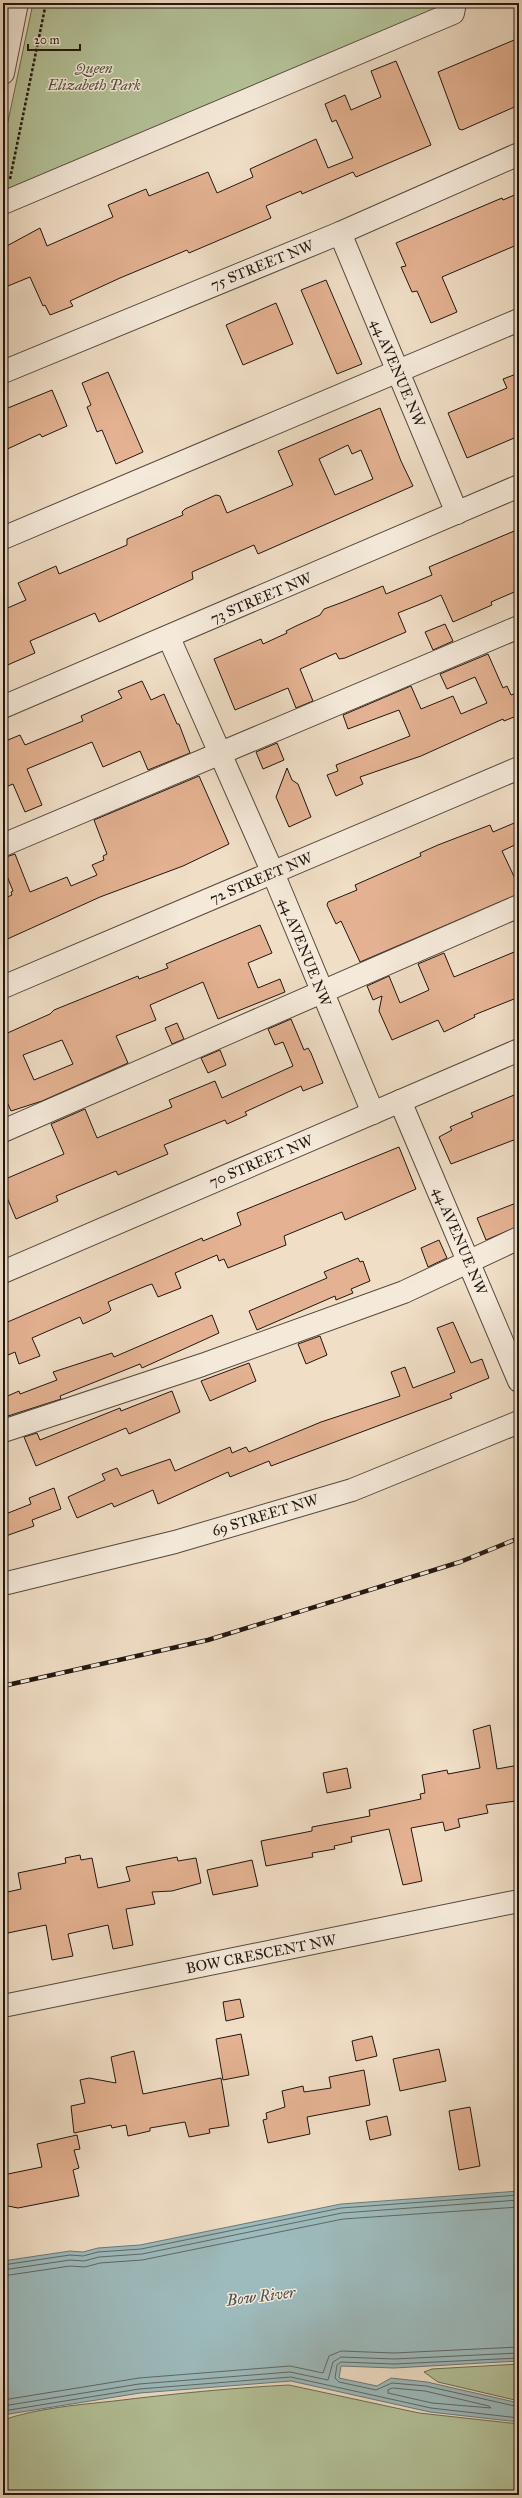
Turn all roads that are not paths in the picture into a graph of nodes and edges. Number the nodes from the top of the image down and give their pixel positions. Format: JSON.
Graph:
{"nodes":[{"id":1,"x":17,"y":3,"type":"edge"},
{"id":2,"x":455,"y":3,"type":"edge"},
{"id":3,"x":3,"y":73,"type":"edge"},
{"id":4,"x":519,"y":154,"type":"edge"},
{"id":5,"x":3,"y":203,"type":"edge"},
{"id":6,"x":340,"y":233,"type":"junction"},
{"id":7,"x":519,"y":320,"type":"edge"},
{"id":8,"x":3,"y":372,"type":"edge"},
{"id":9,"x":398,"y":373,"type":"junction"},
{"id":10,"x":519,"y":486,"type":"edge"},
{"id":11,"x":456,"y":513,"type":"junction"},
{"id":12,"x":3,"y":538,"type":"edge"},
{"id":13,"x":519,"y":627,"type":"edge"},
{"id":14,"x":169,"y":638,"type":"junction"},
{"id":15,"x":3,"y":707,"type":"edge"},
{"id":16,"x":220,"y":754,"type":"junction"},
{"id":17,"x":519,"y":768,"type":"edge"},
{"id":18,"x":3,"y":845,"type":"edge"},
{"id":19,"x":272,"y":873,"type":"junction"},
{"id":20,"x":519,"y":906,"type":"edge"},
{"id":21,"x":3,"y":987,"type":"edge"},
{"id":22,"x":321,"y":991,"type":"junction"},
{"id":23,"x":519,"y":1050,"type":"edge"},
{"id":24,"x":400,"y":1101,"type":"junction"},
{"id":25,"x":373,"y":1113,"type":"junction"},
{"id":26,"x":3,"y":1130,"type":"edge"},
{"id":27,"x":519,"y":1238,"type":"edge"},
{"id":28,"x":469,"y":1262,"type":"junction"},
{"id":29,"x":3,"y":1272,"type":"edge"},
{"id":30,"x":519,"y":1381,"type":"edge"},
{"id":31,"x":519,"y":1422,"type":"edge"},
{"id":32,"x":3,"y":1431,"type":"edge"},
{"id":33,"x":3,"y":1584,"type":"edge"},
{"id":34,"x":519,"y":1901,"type":"edge"},
{"id":35,"x":3,"y":2006,"type":"edge"}],
"edges":[{"from":1,"to":3,"type":"street"},
{"from":2,"to":5,"type":"street"},
{"from":4,"to":6,"type":"street","name":"75 STREET NW"},
{"from":6,"to":8,"type":"street","name":"75 STREET NW"},
{"from":6,"to":9,"type":"street","name":"44 AVENUE NW"},
{"from":7,"to":9,"type":"street"},
{"from":9,"to":11,"type":"street","name":"44 AVENUE NW"},
{"from":9,"to":12,"type":"street"},
{"from":10,"to":11,"type":"street","name":"73 STREET NW"},
{"from":11,"to":14,"type":"street","name":"73 STREET NW"},
{"from":13,"to":16,"type":"street"},
{"from":14,"to":15,"type":"street","name":"73 STREET NW"},
{"from":14,"to":16,"type":"street","name":"44 AVENUE NW"},
{"from":16,"to":18,"type":"street"},
{"from":16,"to":19,"type":"street","name":"44 AVENUE NW"},
{"from":17,"to":19,"type":"street","name":"72 STREET NW"},
{"from":19,"to":21,"type":"street","name":"72 STREET NW"},
{"from":19,"to":22,"type":"street","name":"44 AVENUE NW"},
{"from":20,"to":22,"type":"street"},
{"from":22,"to":25,"type":"street","name":"44 AVENUE NW"},
{"from":22,"to":26,"type":"street"},
{"from":23,"to":24,"type":"street","name":"70 STREET NW"},
{"from":24,"to":25,"type":"street","name":"70 STREET NW"},
{"from":24,"to":28,"type":"street","name":"44 AVENUE NW"},
{"from":25,"to":29,"type":"street","name":"70 STREET NW"},
{"from":27,"to":28,"type":"street"},
{"from":28,"to":30,"type":"street","name":"44 AVENUE NW"},
{"from":28,"to":32,"type":"street"},
{"from":31,"to":33,"type":"street","name":"69 STREET NW"},
{"from":34,"to":35,"type":"street","name":"BOW CRESCENT NW"}]}
